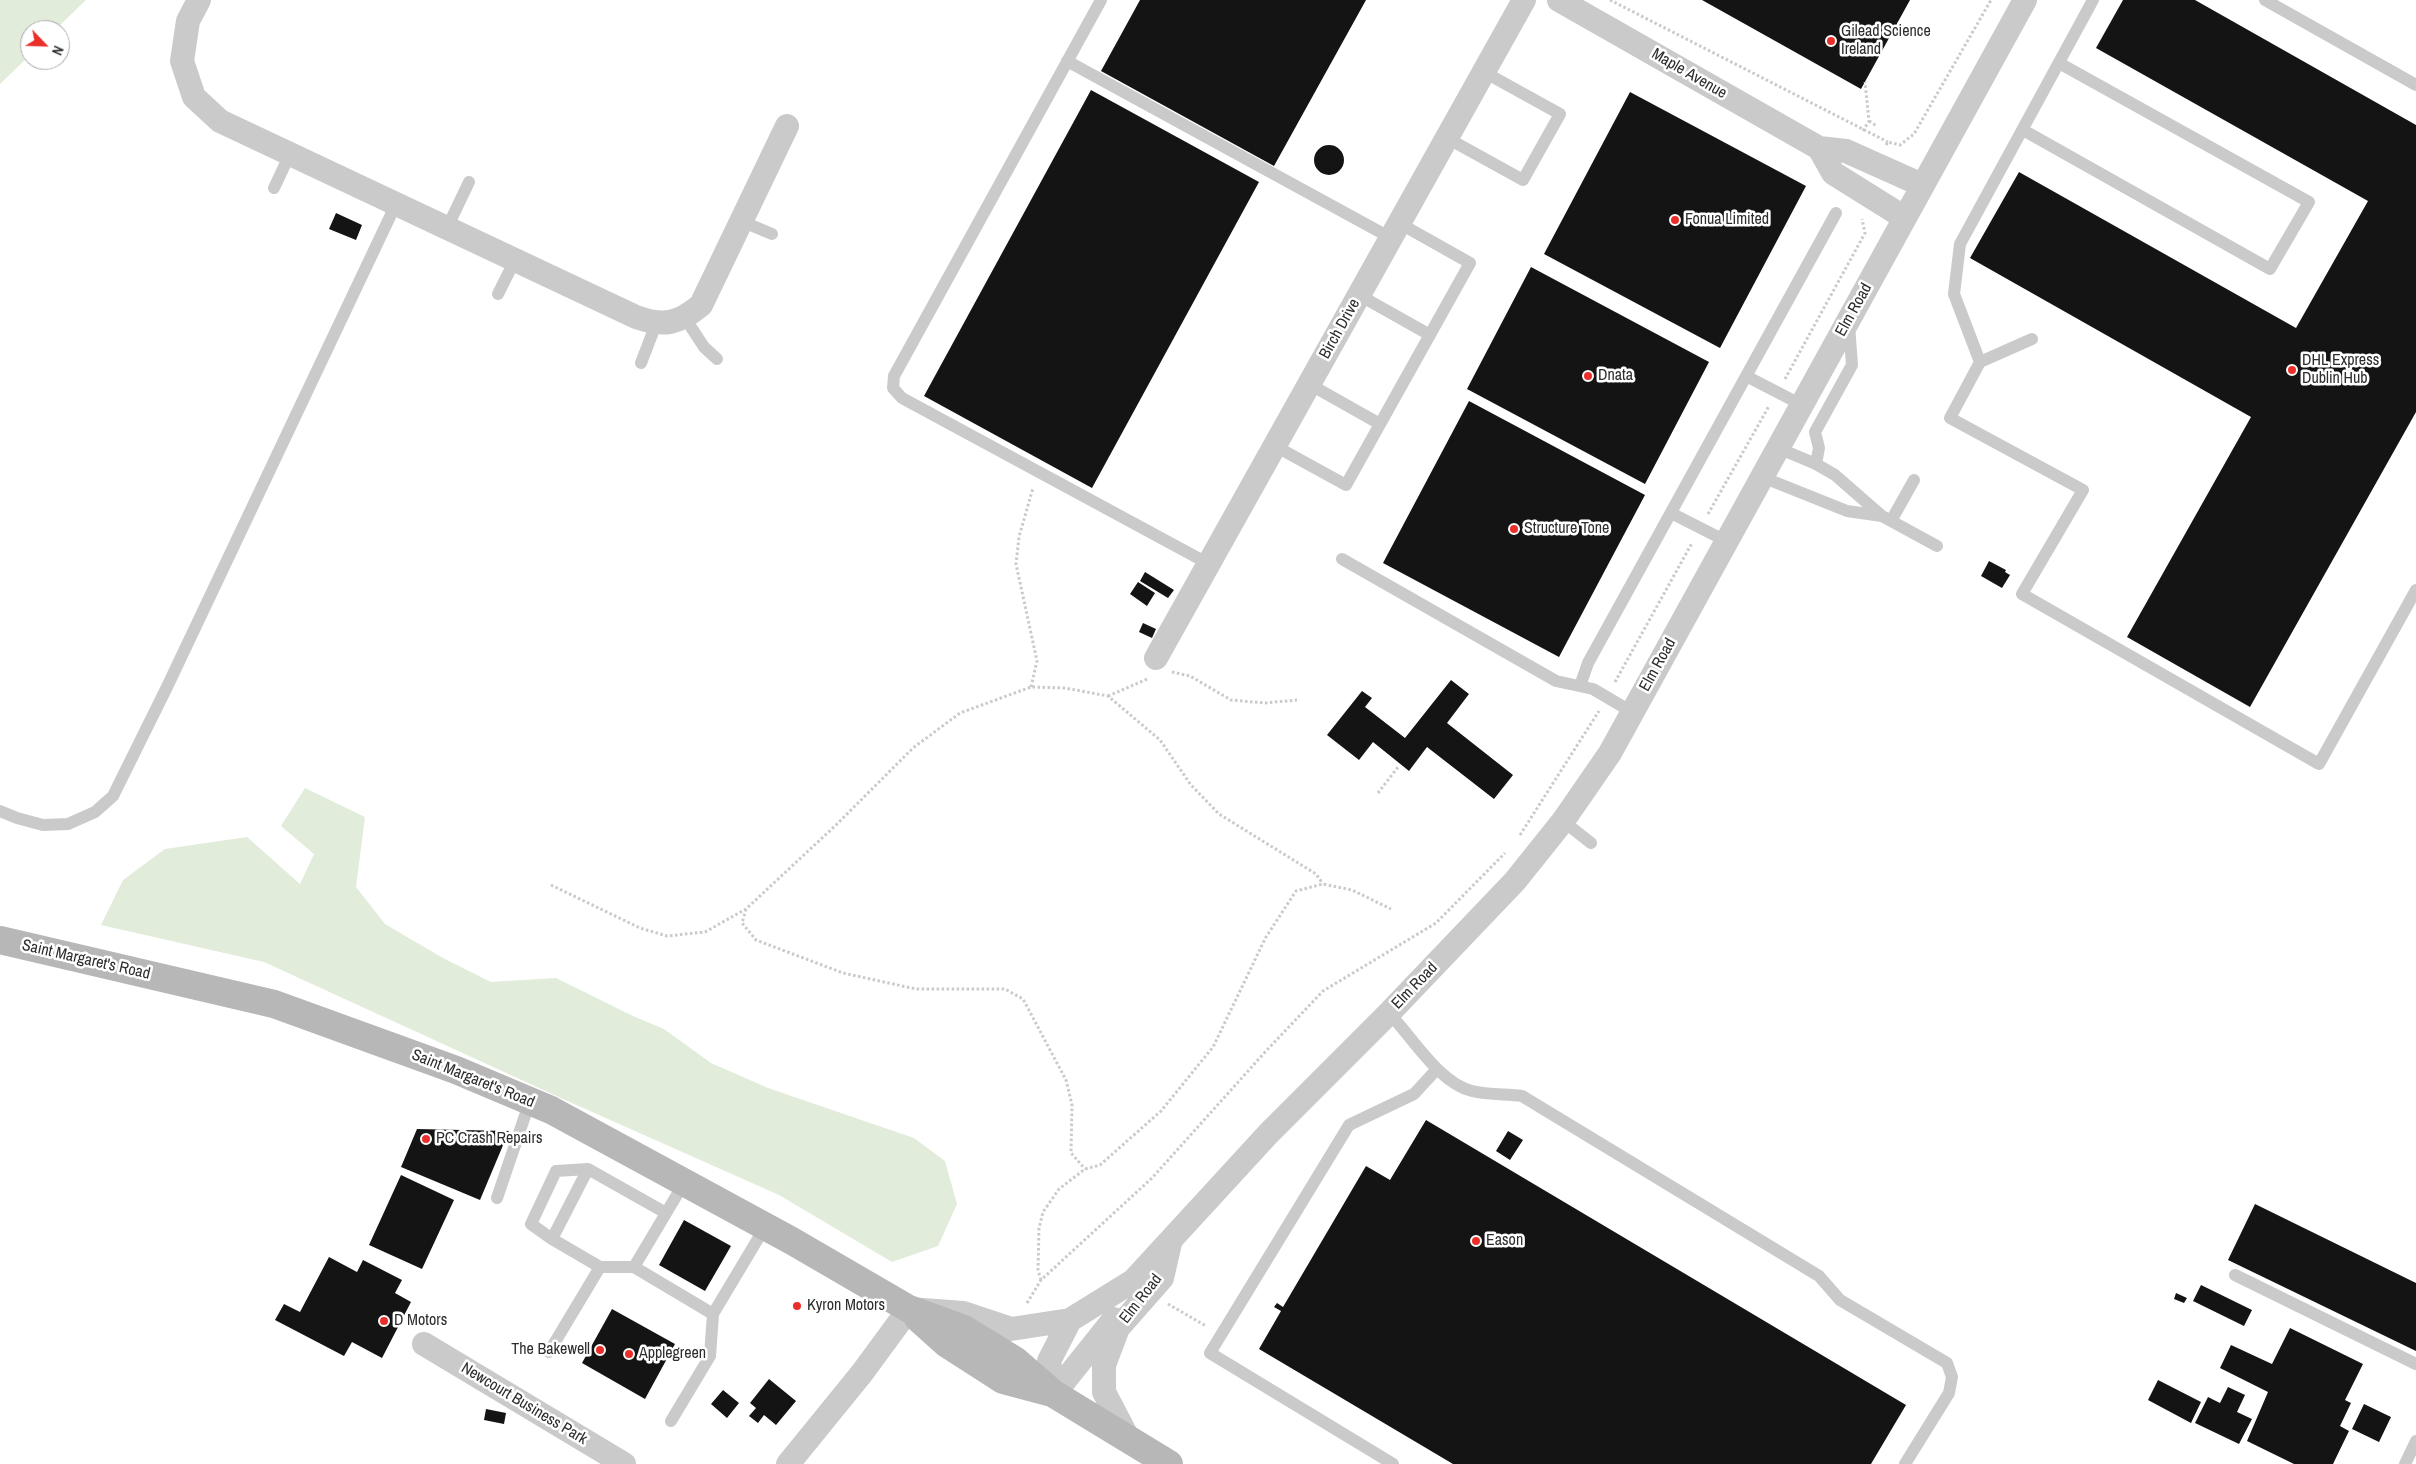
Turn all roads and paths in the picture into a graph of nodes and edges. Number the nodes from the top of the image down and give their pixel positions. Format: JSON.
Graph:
{"nodes":[{"id":1,"x":199,"y":0,"type":"edge"},
{"id":2,"x":1101,"y":0,"type":"edge"},
{"id":3,"x":1524,"y":0,"type":"edge"},
{"id":4,"x":1559,"y":0,"type":"edge"},
{"id":5,"x":1610,"y":0,"type":"edge"},
{"id":6,"x":2094,"y":0,"type":"edge"},
{"id":7,"x":2265,"y":0,"type":"edge"},
{"id":8,"x":2021,"y":1,"type":"edge"},
{"id":9,"x":1067,"y":61,"type":"junction"},
{"id":10,"x":2059,"y":63,"type":"junction"},
{"id":11,"x":1484,"y":72,"type":"junction"},
{"id":12,"x":1865,"y":82,"type":"dead end"},
{"id":13,"x":2416,"y":85,"type":"edge"},
{"id":14,"x":1869,"y":121,"type":"junction"},
{"id":15,"x":787,"y":126,"type":"dead end"},
{"id":16,"x":1877,"y":126,"type":"dead end"},
{"id":17,"x":2023,"y":130,"type":"junction"},
{"id":18,"x":1863,"y":131,"type":"junction"},
{"id":19,"x":1447,"y":138,"type":"junction"},
{"id":20,"x":1888,"y":142,"type":"dead end"},
{"id":21,"x":1819,"y":148,"type":"junction"},
{"id":22,"x":290,"y":154,"type":"junction"},
{"id":23,"x":469,"y":182,"type":"dead end"},
{"id":24,"x":1922,"y":186,"type":"junction"},
{"id":25,"x":274,"y":188,"type":"dead end"},
{"id":26,"x":396,"y":204,"type":"junction"},
{"id":27,"x":1836,"y":213,"type":"dead end"},
{"id":28,"x":1904,"y":218,"type":"junction"},
{"id":29,"x":741,"y":221,"type":"junction"},
{"id":30,"x":447,"y":228,"type":"junction"},
{"id":31,"x":1395,"y":230,"type":"junction"},
{"id":32,"x":772,"y":234,"type":"dead end"},
{"id":33,"x":515,"y":260,"type":"junction"},
{"id":34,"x":498,"y":294,"type":"dead end"},
{"id":35,"x":1359,"y":296,"type":"junction"},
{"id":36,"x":685,"y":318,"type":"junction"},
{"id":37,"x":1848,"y":320,"type":"junction"},
{"id":38,"x":656,"y":324,"type":"junction"},
{"id":39,"x":1430,"y":335,"type":"junction"},
{"id":40,"x":2032,"y":339,"type":"dead end"},
{"id":41,"x":717,"y":359,"type":"dead end"},
{"id":42,"x":1980,"y":362,"type":"junction"},
{"id":43,"x":641,"y":363,"type":"dead end"},
{"id":44,"x":1746,"y":376,"type":"junction"},
{"id":45,"x":1309,"y":384,"type":"junction"},
{"id":46,"x":1802,"y":405,"type":"junction"},
{"id":47,"x":1380,"y":424,"type":"junction"},
{"id":48,"x":1275,"y":446,"type":"junction"},
{"id":49,"x":1778,"y":448,"type":"junction"},
{"id":50,"x":1816,"y":464,"type":"junction"},
{"id":51,"x":1762,"y":476,"type":"junction"},
{"id":52,"x":1914,"y":480,"type":"dead end"},
{"id":53,"x":1034,"y":486,"type":"dead end"},
{"id":54,"x":1670,"y":513,"type":"junction"},
{"id":55,"x":1886,"y":518,"type":"junction"},
{"id":56,"x":1726,"y":541,"type":"junction"},
{"id":57,"x":1937,"y":546,"type":"dead end"},
{"id":58,"x":1342,"y":559,"type":"dead end"},
{"id":59,"x":1209,"y":564,"type":"junction"},
{"id":60,"x":2416,"y":590,"type":"edge"},
{"id":61,"x":1156,"y":670,"type":"junction"},
{"id":62,"x":1580,"y":686,"type":"junction"},
{"id":63,"x":1031,"y":687,"type":"junction"},
{"id":64,"x":1108,"y":696,"type":"junction"},
{"id":65,"x":1297,"y":700,"type":"dead end"},
{"id":66,"x":1632,"y":712,"type":"junction"},
{"id":67,"x":1398,"y":767,"type":"dead end"},
{"id":68,"x":1378,"y":793,"type":"dead end"},
{"id":69,"x":0,"y":811,"type":"edge"},
{"id":70,"x":1563,"y":821,"type":"junction"},
{"id":71,"x":1591,"y":843,"type":"dead end"},
{"id":72,"x":1323,"y":884,"type":"junction"},
{"id":73,"x":551,"y":885,"type":"dead end"},
{"id":74,"x":746,"y":909,"type":"junction"},
{"id":75,"x":1391,"y":909,"type":"dead end"},
{"id":76,"x":0,"y":940,"type":"edge"},
{"id":77,"x":1389,"y":1013,"type":"junction"},
{"id":78,"x":1437,"y":1069,"type":"junction"},
{"id":79,"x":530,"y":1101,"type":"junction"},
{"id":80,"x":588,"y":1169,"type":"junction"},
{"id":81,"x":1085,"y":1169,"type":"junction"},
{"id":82,"x":684,"y":1183,"type":"junction"},
{"id":83,"x":497,"y":1198,"type":"dead end"},
{"id":84,"x":666,"y":1213,"type":"junction"},
{"id":85,"x":765,"y":1227,"type":"junction"},
{"id":86,"x":552,"y":1239,"type":"junction"},
{"id":87,"x":1170,"y":1241,"type":"junction"},
{"id":88,"x":600,"y":1267,"type":"junction"},
{"id":89,"x":634,"y":1267,"type":"junction"},
{"id":90,"x":2235,"y":1275,"type":"dead end"},
{"id":91,"x":1041,"y":1280,"type":"dead end"},
{"id":92,"x":1133,"y":1281,"type":"junction"},
{"id":93,"x":1161,"y":1300,"type":"dead end"},
{"id":94,"x":909,"y":1309,"type":"junction"},
{"id":95,"x":713,"y":1314,"type":"junction"},
{"id":96,"x":1070,"y":1320,"type":"junction"},
{"id":97,"x":1222,"y":1334,"type":"junction"},
{"id":98,"x":424,"y":1344,"type":"dead end"},
{"id":99,"x":549,"y":1352,"type":"dead end"},
{"id":100,"x":2416,"y":1364,"type":"edge"},
{"id":101,"x":1054,"y":1394,"type":"junction"},
{"id":102,"x":671,"y":1420,"type":"dead end"},
{"id":103,"x":1129,"y":1440,"type":"junction"},
{"id":104,"x":2416,"y":1441,"type":"edge"},
{"id":105,"x":624,"y":1464,"type":"edge"},
{"id":106,"x":788,"y":1464,"type":"edge"},
{"id":107,"x":1169,"y":1464,"type":"edge"},
{"id":108,"x":1393,"y":1464,"type":"edge"},
{"id":109,"x":1904,"y":1464,"type":"edge"},
{"id":110,"x":2405,"y":1464,"type":"edge"}],
"edges":[{"from":1,"to":22,"type":"street"},
{"from":2,"to":9,"type":"lane"},
{"from":3,"to":11,"type":"street","name":"Birch Drive"},
{"from":4,"to":21,"type":"street","name":"Maple Avenue"},
{"from":5,"to":18,"type":"path"},
{"from":6,"to":10,"type":"lane"},
{"from":7,"to":13,"type":"lane"},
{"from":8,"to":24,"type":"street","name":"Elm Road"},
{"from":9,"to":31,"type":"lane"},
{"from":9,"to":59,"type":"lane"},
{"from":10,"to":17,"type":"lane"},
{"from":10,"to":17,"type":"lane"},
{"from":11,"to":19,"type":"street","name":"Birch Drive"},
{"from":11,"to":19,"type":"lane"},
{"from":12,"to":14,"type":"path"},
{"from":14,"to":16,"type":"path"},
{"from":14,"to":18,"type":"path"},
{"from":15,"to":29,"type":"street"},
{"from":17,"to":42,"type":"lane"},
{"from":18,"to":20,"type":"path"},
{"from":19,"to":31,"type":"street","name":"Birch Drive"},
{"from":21,"to":24,"type":"street","name":"Maple Avenue"},
{"from":21,"to":28,"type":"street","name":"Maple Avenue"},
{"from":22,"to":25,"type":"lane"},
{"from":22,"to":26,"type":"street"},
{"from":23,"to":30,"type":"lane"},
{"from":24,"to":28,"type":"street","name":"Elm Road"},
{"from":26,"to":30,"type":"street"},
{"from":26,"to":69,"type":"lane"},
{"from":27,"to":44,"type":"lane"},
{"from":28,"to":37,"type":"street","name":"Elm Road"},
{"from":29,"to":32,"type":"lane"},
{"from":29,"to":36,"type":"street"},
{"from":30,"to":33,"type":"street"},
{"from":31,"to":35,"type":"street","name":"Birch Drive"},
{"from":31,"to":39,"type":"lane"},
{"from":33,"to":34,"type":"lane"},
{"from":33,"to":38,"type":"street"},
{"from":35,"to":39,"type":"lane"},
{"from":35,"to":45,"type":"street","name":"Birch Drive"},
{"from":36,"to":38,"type":"street"},
{"from":36,"to":41,"type":"lane"},
{"from":37,"to":46,"type":"street","name":"Elm Road"},
{"from":37,"to":50,"type":"lane"},
{"from":38,"to":43,"type":"lane"},
{"from":39,"to":47,"type":"lane"},
{"from":40,"to":42,"type":"lane"},
{"from":42,"to":60,"type":"lane"},
{"from":44,"to":46,"type":"lane"},
{"from":44,"to":54,"type":"lane"},
{"from":45,"to":47,"type":"lane"},
{"from":45,"to":48,"type":"street","name":"Birch Drive"},
{"from":46,"to":49,"type":"street","name":"Elm Road"},
{"from":47,"to":48,"type":"lane"},
{"from":48,"to":59,"type":"street","name":"Birch Drive"},
{"from":49,"to":50,"type":"lane"},
{"from":49,"to":51,"type":"street","name":"Elm Road"},
{"from":50,"to":55,"type":"lane"},
{"from":51,"to":55,"type":"lane"},
{"from":51,"to":56,"type":"street","name":"Elm Road"},
{"from":52,"to":55,"type":"lane"},
{"from":53,"to":63,"type":"path"},
{"from":54,"to":56,"type":"lane"},
{"from":54,"to":62,"type":"lane"},
{"from":55,"to":57,"type":"lane"},
{"from":56,"to":66,"type":"street","name":"Elm Road"},
{"from":58,"to":62,"type":"lane"},
{"from":59,"to":61,"type":"street","name":"Birch Drive"},
{"from":61,"to":64,"type":"path"},
{"from":61,"to":65,"type":"path"},
{"from":62,"to":66,"type":"lane"},
{"from":63,"to":64,"type":"path"},
{"from":63,"to":74,"type":"path"},
{"from":64,"to":72,"type":"path"},
{"from":66,"to":70,"type":"street","name":"Elm Road"},
{"from":67,"to":68,"type":"path"},
{"from":70,"to":71,"type":"lane"},
{"from":70,"to":77,"type":"street","name":"Elm Road"},
{"from":72,"to":75,"type":"path"},
{"from":72,"to":81,"type":"path"},
{"from":73,"to":74,"type":"path"},
{"from":74,"to":81,"type":"path"},
{"from":76,"to":79,"type":"main road","name":"Saint Margaret's Road"},
{"from":77,"to":78,"type":"lane"},
{"from":77,"to":87,"type":"street","name":"Elm Road"},
{"from":78,"to":97,"type":"lane"},
{"from":78,"to":109,"type":"lane"},
{"from":79,"to":82,"type":"main road","name":"Saint Margaret's Road"},
{"from":79,"to":83,"type":"lane"},
{"from":80,"to":84,"type":"lane"},
{"from":80,"to":86,"type":"lane"},
{"from":80,"to":86,"type":"lane"},
{"from":81,"to":91,"type":"path"},
{"from":82,"to":84,"type":"lane"},
{"from":82,"to":85,"type":"main road","name":"Saint Margaret's Road"},
{"from":84,"to":89,"type":"lane"},
{"from":85,"to":94,"type":"main road","name":"Saint Margaret's Road"},
{"from":85,"to":95,"type":"lane"},
{"from":86,"to":88,"type":"lane"},
{"from":87,"to":92,"type":"street","name":"Elm Road"},
{"from":87,"to":103,"type":"street","name":"Elm Road"},
{"from":88,"to":89,"type":"lane"},
{"from":88,"to":99,"type":"lane"},
{"from":89,"to":95,"type":"lane"},
{"from":90,"to":100,"type":"lane"},
{"from":92,"to":96,"type":"street","name":"Elm Road"},
{"from":92,"to":101,"type":"street","name":"Elm Road"},
{"from":93,"to":97,"type":"path"},
{"from":94,"to":96,"type":"street","name":"Elm Road"},
{"from":94,"to":101,"type":"main road","name":"Saint Margaret's Road"},
{"from":94,"to":106,"type":"street"},
{"from":95,"to":102,"type":"lane"},
{"from":96,"to":101,"type":"street"},
{"from":97,"to":108,"type":"lane"},
{"from":98,"to":105,"type":"street","name":"Newcourt Business Park"},
{"from":101,"to":103,"type":"main road","name":"Saint Margaret's Road"},
{"from":103,"to":107,"type":"main road","name":"Saint Margaret's Road"},
{"from":104,"to":110,"type":"lane"}]}
